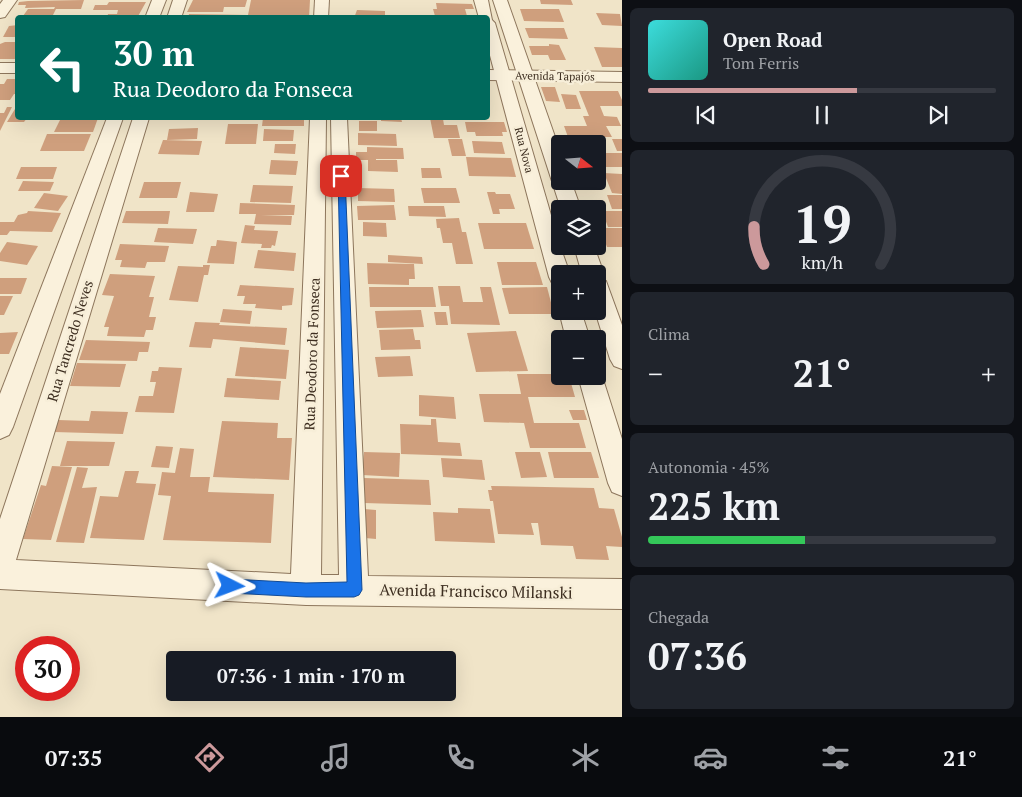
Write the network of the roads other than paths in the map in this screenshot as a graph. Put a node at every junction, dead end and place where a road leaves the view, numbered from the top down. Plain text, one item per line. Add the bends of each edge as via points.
1 (10, 0) edge
2 (159, 0) edge
3 (180, 0) edge
4 (322, 0) edge
5 (481, 0) edge
6 (500, 0) edge
7 (0, 14) edge
8 (153, 15) edge
9 (175, 15) edge
10 (321, 15) edge
11 (485, 15) edge
12 (490, 38) edge
13 (0, 68) edge
14 (15, 68) edge
15 (495, 75) edge
16 (526, 76) junction
17 (622, 77) edge
18 (114, 120) edge
19 (140, 120) edge
20 (318, 120) edge
21 (339, 120) edge
22 (551, 150) edge
23 (556, 265) edge
24 (606, 311) edge
25 (622, 359) edge
26 (593, 385) edge
27 (0, 427) edge
28 (622, 483) edge
29 (0, 564) edge
30 (0, 574) edge
31 (306, 590) junction
32 (354, 590) junction
33 (622, 594) edge

1 - 7 street
2 - 8 street
3 - 9 street
4 - 10 street
5 - 11 street
6 - 16 street, Rua Nova
12 - 15 street, Rua Nova
13 - 14 street
15 - 16 street, Avenida Tapajós
15 - 23 street, Rua Nova
16 - 17 street, Avenida Tapajós
16 - 22 street, Rua Nova
18 - 27 street
19 - 29 street, Rua Tancredo Neves
20 - 31 street, Rua Deodoro da Fonseca
21 - 32 street
24 - 25 street
26 - 28 street
30 - 31 street, Avenida Francisco Milanski
31 - 32 street, Avenida Francisco Milanski
32 - 33 street, Avenida Francisco Milanski

